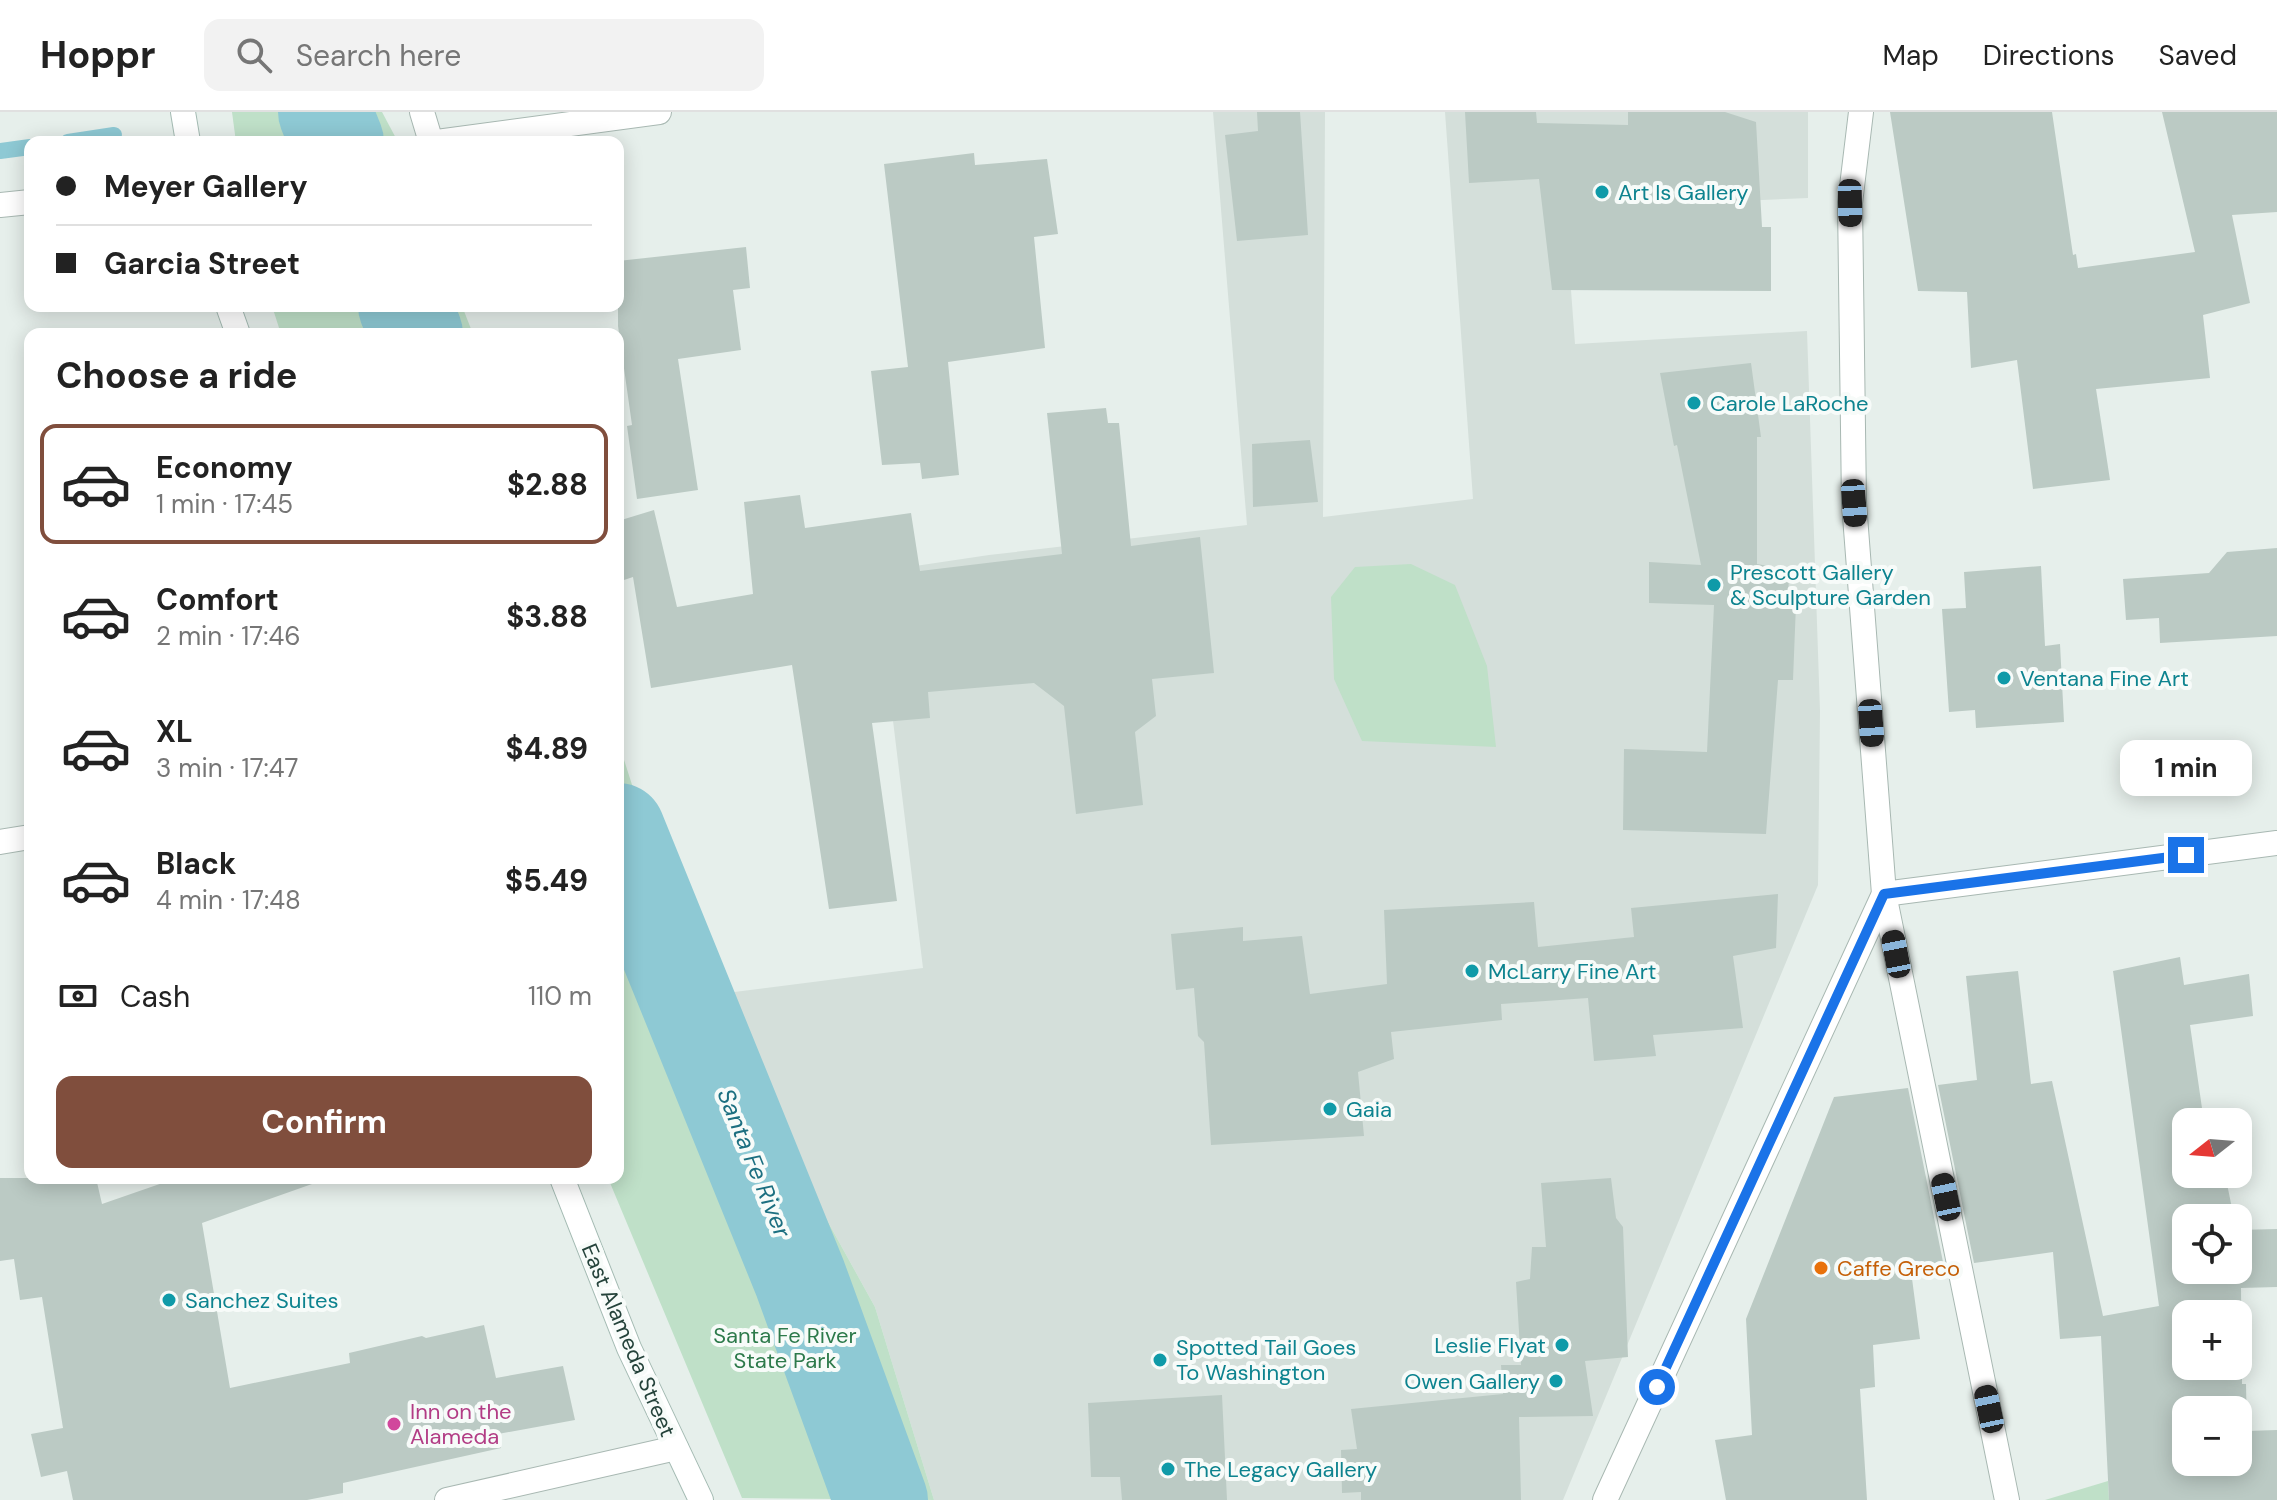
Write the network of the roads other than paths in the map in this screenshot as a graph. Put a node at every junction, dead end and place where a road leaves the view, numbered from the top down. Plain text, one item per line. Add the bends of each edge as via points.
1 (183, 112) edge
2 (422, 112) edge
3 (659, 112) edge
4 (1861, 112) edge
5 (187, 136) edge
6 (429, 136) edge
7 (481, 136) edge
8 (24, 203) edge
9 (0, 205) edge
10 (24, 838) edge
11 (0, 842) edge
12 (2277, 843) edge
13 (1884, 894) junction
14 (564, 1184) edge
15 (676, 1448) junction
16 (447, 1500) edge
17 (701, 1500) edge
18 (1605, 1500) edge
19 (2007, 1500) edge

1 - 5 street
2 - 6 street
3 - 7 street
4 - 13 street via 1850,203 1854,503
8 - 9 street
10 - 11 street
12 - 13 street
13 - 18 street
13 - 19 street
14 - 15 street, East Alameda Street via 629,1348
15 - 16 street
15 - 17 street, East Alameda Street

